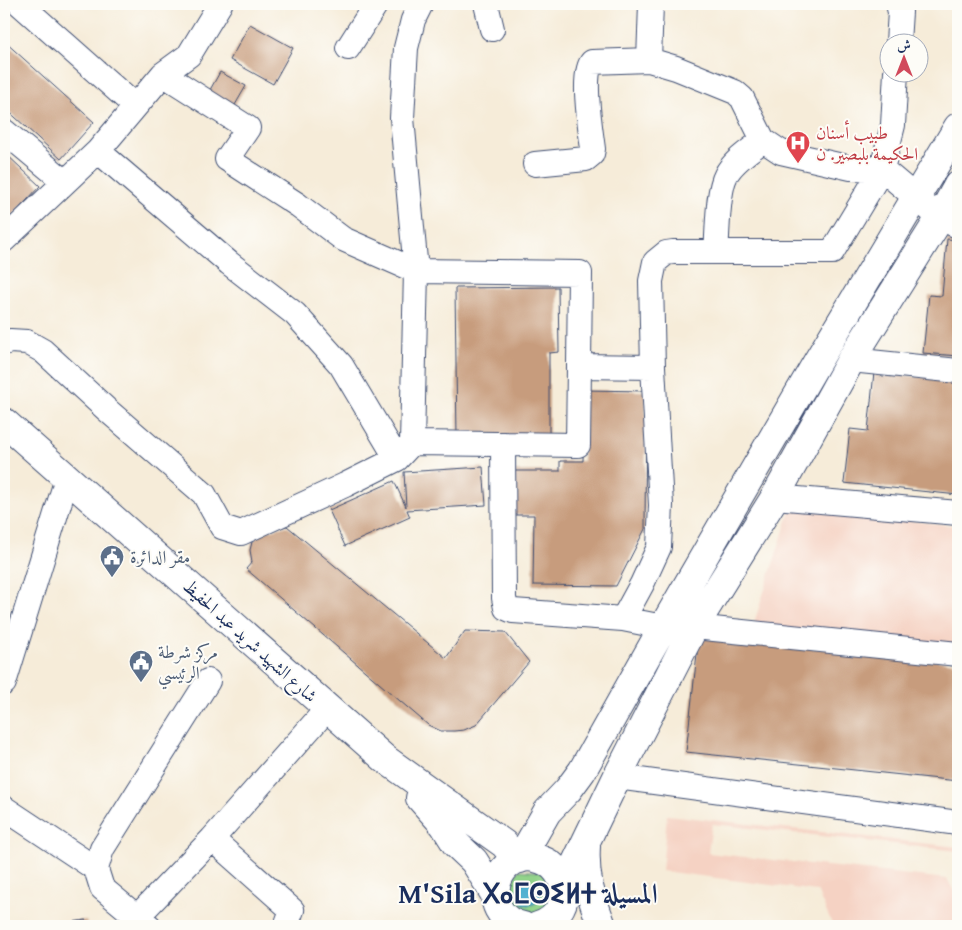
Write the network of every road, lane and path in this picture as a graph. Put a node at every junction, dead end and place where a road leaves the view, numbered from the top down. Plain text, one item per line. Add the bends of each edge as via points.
1 (20, 4) edge
2 (220, 4) edge
3 (376, 4) edge
4 (421, 4) edge
5 (486, 4) edge
6 (651, 4) edge
7 (898, 4) edge
8 (492, 29) dead end
9 (899, 32) edge
10 (348, 48) dead end
11 (649, 60) junction
12 (163, 74) junction
13 (896, 82) edge
14 (135, 106) junction
15 (958, 127) edge
16 (4, 131) edge
17 (763, 140) junction
18 (98, 151) junction
19 (535, 164) dead end
20 (882, 169) junction
21 (64, 181) junction
22 (958, 185) edge
23 (916, 198) junction
24 (949, 222) edge
25 (4, 240) edge
26 (716, 252) junction
27 (416, 271) junction
28 (4, 343) edge
29 (851, 360) junction
30 (579, 366) junction
31 (653, 367) junction
32 (958, 371) edge
33 (4, 422) edge
34 (503, 444) junction
35 (404, 451) junction
36 (67, 478) junction
37 (775, 497) junction
38 (958, 513) edge
39 (623, 619) junction
40 (694, 626) junction
41 (663, 628) junction
42 (958, 654) edge
43 (208, 681) dead end
44 (4, 683) edge
45 (327, 709) junction
46 (385, 759) junction
47 (617, 776) junction
48 (4, 808) edge
49 (458, 812) junction
50 (547, 812) junction
51 (958, 823) edge
52 (212, 839) junction
53 (586, 839) junction
54 (518, 859) junction
55 (96, 869) junction
56 (563, 895) junction
57 (493, 912) edge
58 (143, 922) edge
59 (286, 926) edge
60 (536, 926) edge
61 (592, 926) edge
62 (602, 926) edge

1 - 14 street
2 - 12 street via 189,55
3 - 10 street
4 - 27 street via 406,48 402,118
5 - 8 street
6 - 11 street
7 - 9 street
11 - 17 street via 736,92
11 - 19 street via 592,62 587,70 592,154 586,159
12 - 14 street
12 - 27 street via 248,128 227,158 343,239
13 - 20 street via 894,125
14 - 18 street
15 - 23 main road
16 - 21 street
17 - 20 street via 793,156 851,168
17 - 26 street via 726,175
18 - 21 street
18 - 35 street via 229,263 295,314 341,365
20 - 23 street
20 - 26 street via 832,252
21 - 25 street
22 - 24 main road
23 - 24 street
23 - 41 main road via 816,362
24 - 29 main road
26 - 31 street via 673,252 655,262 650,282
27 - 30 street via 580,273
27 - 35 street
28 - 35 street via 27,342 43,351 204,494 222,527 241,533 345,485
29 - 32 street
29 - 37 main road
30 - 31 street
30 - 34 street via 578,445
31 - 39 street via 661,505 659,547
33 - 36 main road, شارع الشهيد شريد عبد الحفيظ
34 - 35 street
34 - 39 street via 506,608
36 - 44 street
36 - 45 main road, شارع الشهيد شريد عبد الحفيظ
37 - 38 street
37 - 40 main road
39 - 41 street
40 - 42 street
40 - 47 main road
41 - 50 main road via 582,772
43 - 55 street via 102,850
45 - 46 main road, شارع الشهيد شريد عبد الحفيظ
45 - 52 street
46 - 49 main road
46 - 57 main road via 474,861
47 - 51 street
47 - 53 main road
48 - 55 street
49 - 50 main road via 487,823 515,826
49 - 54 main road via 504,844
50 - 54 main road
52 - 58 street
52 - 59 street via 292,910
53 - 56 main road
53 - 62 main road via 585,867 589,889
54 - 56 main road via 540,859 556,869
54 - 57 main road via 503,869 496,880
55 - 58 street via 102,888
56 - 60 main road via 558,912 551,920
56 - 61 main road
57 - 60 main road via 500,912 508,920

